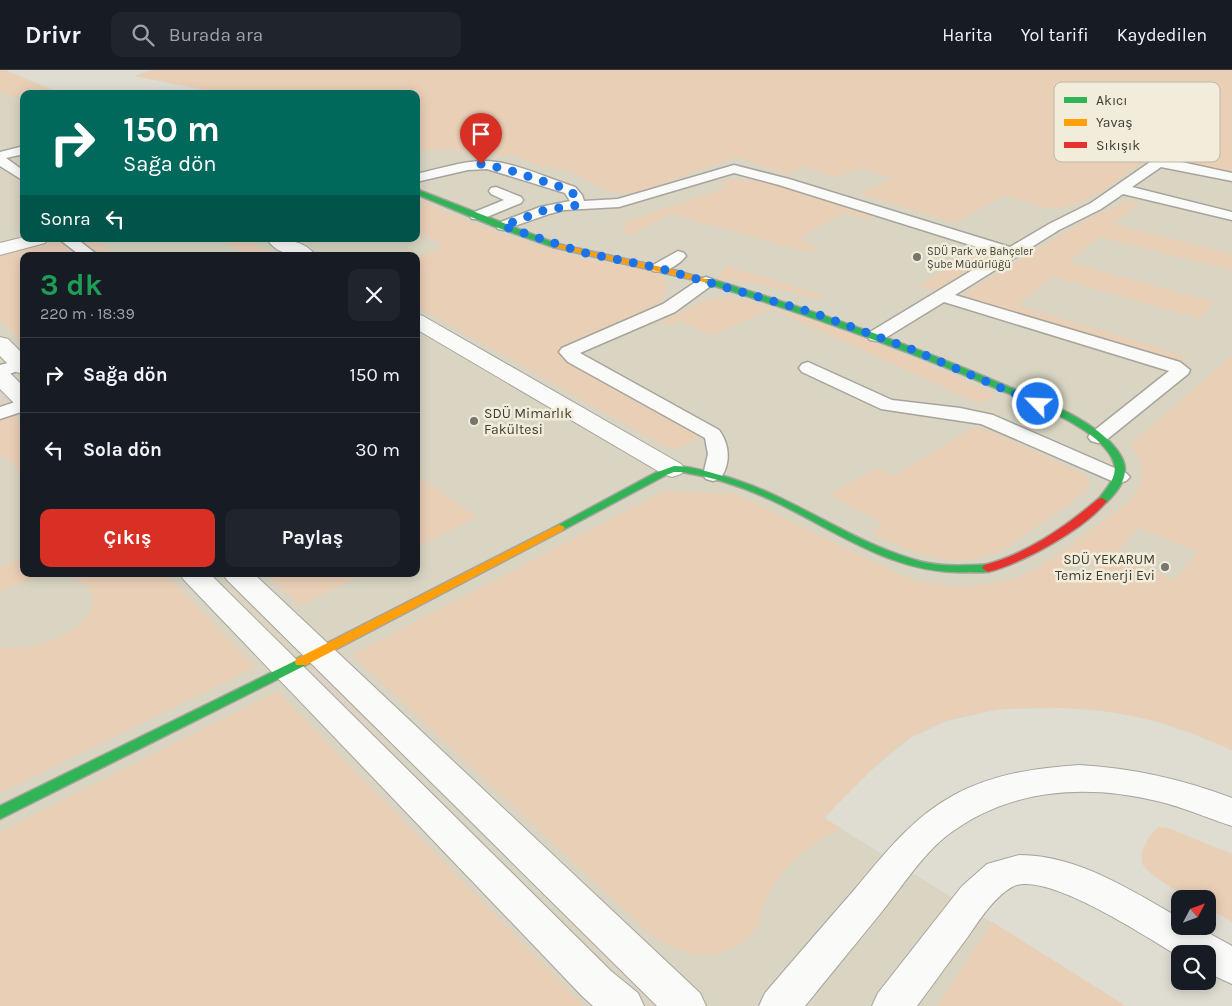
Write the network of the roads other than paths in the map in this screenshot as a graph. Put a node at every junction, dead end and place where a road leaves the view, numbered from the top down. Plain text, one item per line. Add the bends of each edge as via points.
1 (20, 151) edge
2 (0, 156) edge
3 (0, 160) edge
4 (20, 174) edge
5 (420, 177) edge
6 (1232, 178) edge
7 (1120, 189) junction
8 (496, 191) dead end
9 (420, 193) edge
10 (578, 205) junction
11 (477, 216) junction
12 (1232, 216) edge
13 (503, 226) junction
14 (27, 242) edge
15 (71, 242) edge
16 (281, 242) edge
17 (0, 249) edge
18 (85, 252) edge
19 (299, 252) edge
20 (1012, 253) junction
21 (678, 256) dead end
22 (659, 268) junction
23 (706, 282) junction
24 (942, 296) junction
25 (420, 322) edge
26 (876, 336) junction
27 (0, 344) edge
28 (20, 363) edge
29 (20, 367) edge
30 (808, 368) dead end
31 (0, 371) edge
32 (0, 376) edge
33 (20, 396) edge
34 (20, 406) edge
35 (0, 413) edge
36 (1098, 437) junction
37 (672, 469) junction
38 (713, 475) junction
39 (1119, 477) junction
40 (197, 577) edge
41 (240, 577) edge
42 (318, 653) junction
43 (287, 668) junction
44 (1232, 812) edge
45 (0, 813) edge
46 (1232, 966) edge
47 (623, 1006) edge
48 (685, 1006) edge
49 (780, 1006) edge
50 (893, 1006) edge

1 - 2 lane
3 - 4 lane
5 - 10 lane via 468,166 495,166 567,189 575,195
6 - 7 lane via 1160,163
7 - 12 lane
7 - 20 lane
8 - 11 lane via 516,200
9 - 11 street
10 - 13 lane via 545,210
10 - 20 lane via 619,203 734,169
11 - 13 street
13 - 22 street via 581,252
14 - 17 street
15 - 18 lane
16 - 19 street
20 - 24 lane
21 - 22 lane
22 - 23 street
23 - 26 street via 814,313
23 - 38 lane via 669,308 568,352 712,434 719,452
24 - 26 lane
24 - 36 lane via 1181,370
25 - 37 street
26 - 36 street via 1038,404
27 - 28 street
29 - 31 lane
30 - 39 lane via 888,405 986,419
32 - 33 street
34 - 35 lane
36 - 39 street via 1117,457
37 - 38 street
37 - 42 street
38 - 39 street via 750,486 900,561 952,572 983,570 1022,556 1091,510 1115,486
40 - 43 street
41 - 42 street
42 - 43 street
42 - 48 street
43 - 45 street
43 - 47 street via 597,984
44 - 49 street via 1180,793 1110,779 1044,780 988,794 954,812 912,847
46 - 50 street via 1090,887 1039,870 1019,870 1000,875 975,897

